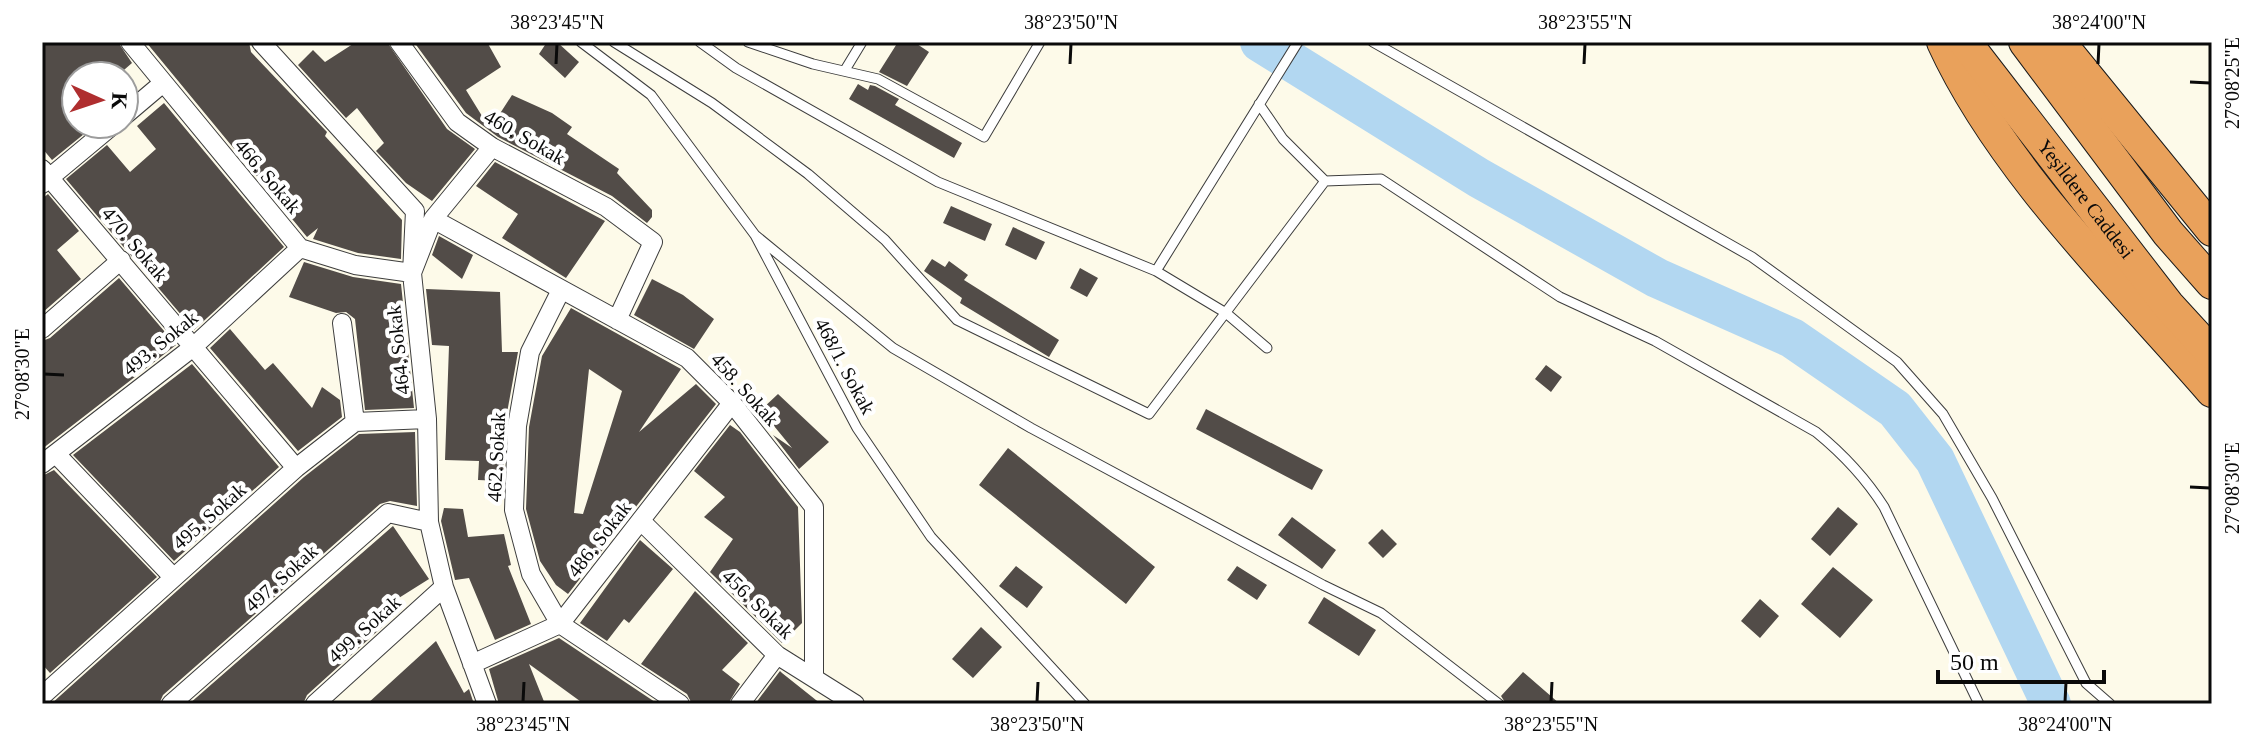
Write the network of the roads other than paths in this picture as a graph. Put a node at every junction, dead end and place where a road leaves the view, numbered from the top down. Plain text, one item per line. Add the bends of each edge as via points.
1 (130, 42) edge
2 (261, 42) edge
3 (399, 42) edge
4 (581, 42) edge
5 (614, 42) edge
6 (700, 42) edge
7 (748, 42) edge
8 (862, 42) edge
9 (1040, 42) edge
10 (1298, 42) edge
11 (1373, 42) edge
12 (1943, 42) edge
13 (1965, 42) edge
14 (2025, 42) edge
15 (2059, 42) edge
16 (845, 70) junction
17 (163, 83) junction
18 (140, 102) edge
19 (1259, 104) junction
20 (93, 140) edge
21 (492, 147) junction
22 (44, 177) edge
23 (1325, 181) junction
24 (433, 219) junction
25 (2212, 230) edge
26 (755, 235) junction
27 (300, 248) junction
28 (121, 260) junction
29 (1156, 271) junction
30 (412, 273) junction
31 (2212, 283) edge
32 (561, 290) junction
33 (1226, 313) junction
34 (617, 320) junction
35 (342, 323) dead end
36 (42, 329) edge
37 (192, 348) junction
38 (1267, 348) dead end
39 (2212, 353) edge
40 (2212, 391) edge
41 (732, 403) junction
42 (427, 419) junction
43 (355, 422) junction
44 (49, 459) edge
45 (296, 468) junction
46 (641, 521) junction
47 (429, 522) junction
48 (173, 577) junction
49 (444, 587) junction
50 (560, 624) junction
51 (777, 655) junction
52 (472, 664) junction
53 (814, 676) junction
54 (44, 690) edge
55 (171, 704) edge
56 (315, 704) edge
57 (487, 704) edge
58 (680, 704) edge
59 (740, 704) edge
60 (855, 704) edge
61 (1085, 704) edge
62 (1499, 704) edge
63 (1979, 704) edge
64 (2110, 704) edge

1 - 17 street, 466. Sokak
2 - 30 street, 464. Sokak via 415,211
3 - 21 street, 460. Sokak via 457,122
4 - 26 lane, 468/1. Sokak via 651,95
5 - 33 lane via 712,103 808,174 885,240 957,320 1149,414
6 - 29 lane via 736,68 938,182
7 - 16 lane
8 - 16 lane
9 - 16 lane via 984,137 878,79
10 - 19 lane
11 - 64 lane via 1752,257 1897,362 1943,414 2086,683
12 - 40 highway via 1965,89 2041,193
13 - 39 highway, Yeşildere Caddesi via 2168,305
14 - 31 highway via 2168,233
15 - 25 highway
17 - 18 street
17 - 27 street, 466. Sokak
19 - 23 lane via 1283,139
19 - 29 lane
20 - 22 street
21 - 24 street
21 - 34 street, 460. Sokak via 606,207 653,242
22 - 28 street, 470. Sokak
23 - 33 lane
23 - 63 lane via 1381,179 1560,297 1655,341 1816,432 1866,478 1884,507
24 - 30 street
24 - 32 street, 458. Sokak
26 - 61 lane, 468/1. Sokak via 857,428 931,537
26 - 62 lane via 893,348 1031,428 1381,613
27 - 30 street via 355,265
27 - 37 street, 493. Sokak
28 - 36 street
28 - 37 street, 470. Sokak
29 - 33 lane
30 - 42 street, 464. Sokak
32 - 34 street, 458. Sokak
32 - 50 street, 462. Sokak via 530,352 517,426 514,510 531,574
33 - 38 lane
34 - 41 street, 458. Sokak via 687,358
35 - 43 street
37 - 44 street, 493. Sokak
37 - 45 street, 470. Sokak
41 - 46 street, 486. Sokak
41 - 53 street, 458. Sokak via 814,507
42 - 43 street
42 - 47 street, 464. Sokak
43 - 45 street, 495. Sokak
44 - 48 street
45 - 48 street, 495. Sokak
46 - 50 street, 486. Sokak
46 - 51 street, 456. Sokak
47 - 49 street, 464. Sokak
47 - 55 street, 497. Sokak via 388,513
48 - 54 street, 495. Sokak
49 - 52 street, 464. Sokak
49 - 56 street, 499. Sokak
50 - 52 street, 486. Sokak
50 - 58 street
51 - 53 street, 456. Sokak
51 - 59 street
52 - 57 street, 464. Sokak
53 - 60 street, 456. Sokak

